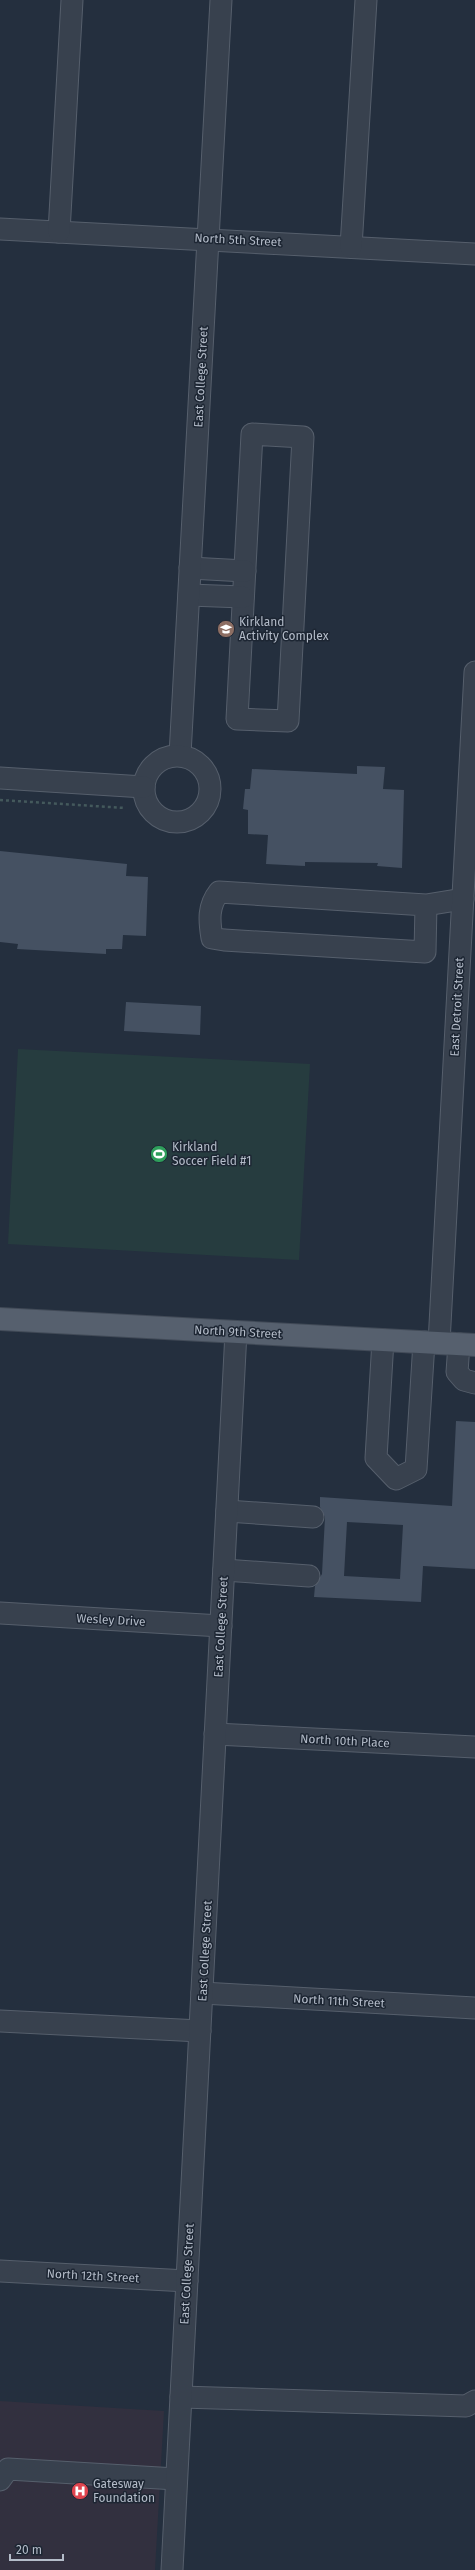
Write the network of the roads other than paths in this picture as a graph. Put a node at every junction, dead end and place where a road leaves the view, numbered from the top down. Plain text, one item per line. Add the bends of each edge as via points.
1 (72, 0) edge
2 (221, 0) edge
3 (366, 0) edge
4 (0, 229) edge
5 (59, 232) junction
6 (208, 238) junction
7 (351, 247) junction
8 (475, 254) edge
9 (190, 568) junction
10 (245, 571) junction
11 (189, 595) junction
12 (243, 597) junction
13 (475, 672) edge
14 (180, 755) junction
15 (0, 778) edge
16 (144, 786) junction
17 (472, 814) edge
18 (463, 900) junction
19 (426, 905) junction
20 (0, 1319) edge
21 (236, 1332) junction
22 (383, 1340) junction
23 (449, 1343) edge
24 (475, 1382) edge
25 (227, 1511) junction
26 (313, 1517) dead end
27 (224, 1570) junction
28 (309, 1576) dead end
29 (0, 1613) edge
30 (221, 1626) junction
31 (216, 1734) junction
32 (475, 1748) edge
33 (202, 1993) junction
34 (475, 2008) edge
35 (0, 2021) edge
36 (200, 2031) junction
37 (0, 2271) edge
38 (187, 2281) junction
39 (181, 2397) junction
40 (475, 2401) edge
41 (3, 2472) edge
42 (176, 2479) junction
43 (172, 2570) edge

1 - 5 street
2 - 6 street, East College Street
3 - 7 street
4 - 5 street, North 5th Street
5 - 6 street, North 5th Street
6 - 7 street, North 5th Street
6 - 9 street, East College Street
7 - 8 street, North 5th Street
9 - 10 street
9 - 11 street, East College Street
10 - 12 street
10 - 12 street via 252,434 303,437 288,721 237,719
11 - 12 street
11 - 14 street, East College Street
13 - 17 street, East Detroit Street
14 - 16 street via 161,759 152,766
14 - 16 street via 192,758 208,775 210,797 205,808 197,816 187,821 164,820 148,806
15 - 16 street
17 - 18 street, East Detroit Street
18 - 19 street
18 - 23 street, East Detroit Street
19 - 19 street via 219,892 211,903 210,924 212,938 224,940 425,952
20 - 21 main road, North 9th Street
21 - 22 main road, North 9th Street
21 - 25 street, East College Street
22 - 23 main road, North 9th Street
22 - 23 street via 376,1458 396,1479 416,1469
23 - 24 street via 457,1372 464,1380
25 - 26 street
25 - 27 street, East College Street
27 - 28 street
27 - 30 street, East College Street
29 - 30 street, Wesley Drive
30 - 31 street, East College Street
31 - 32 street, North 10th Place
31 - 33 street, East College Street
33 - 34 street, North 11th Street
33 - 36 street, East College Street
35 - 36 street
36 - 38 street, East College Street
37 - 38 street, North 12th Street
38 - 39 street, East College Street
39 - 40 street via 466,2406
39 - 42 street, East College Street
41 - 42 street
42 - 43 street, East College Street

